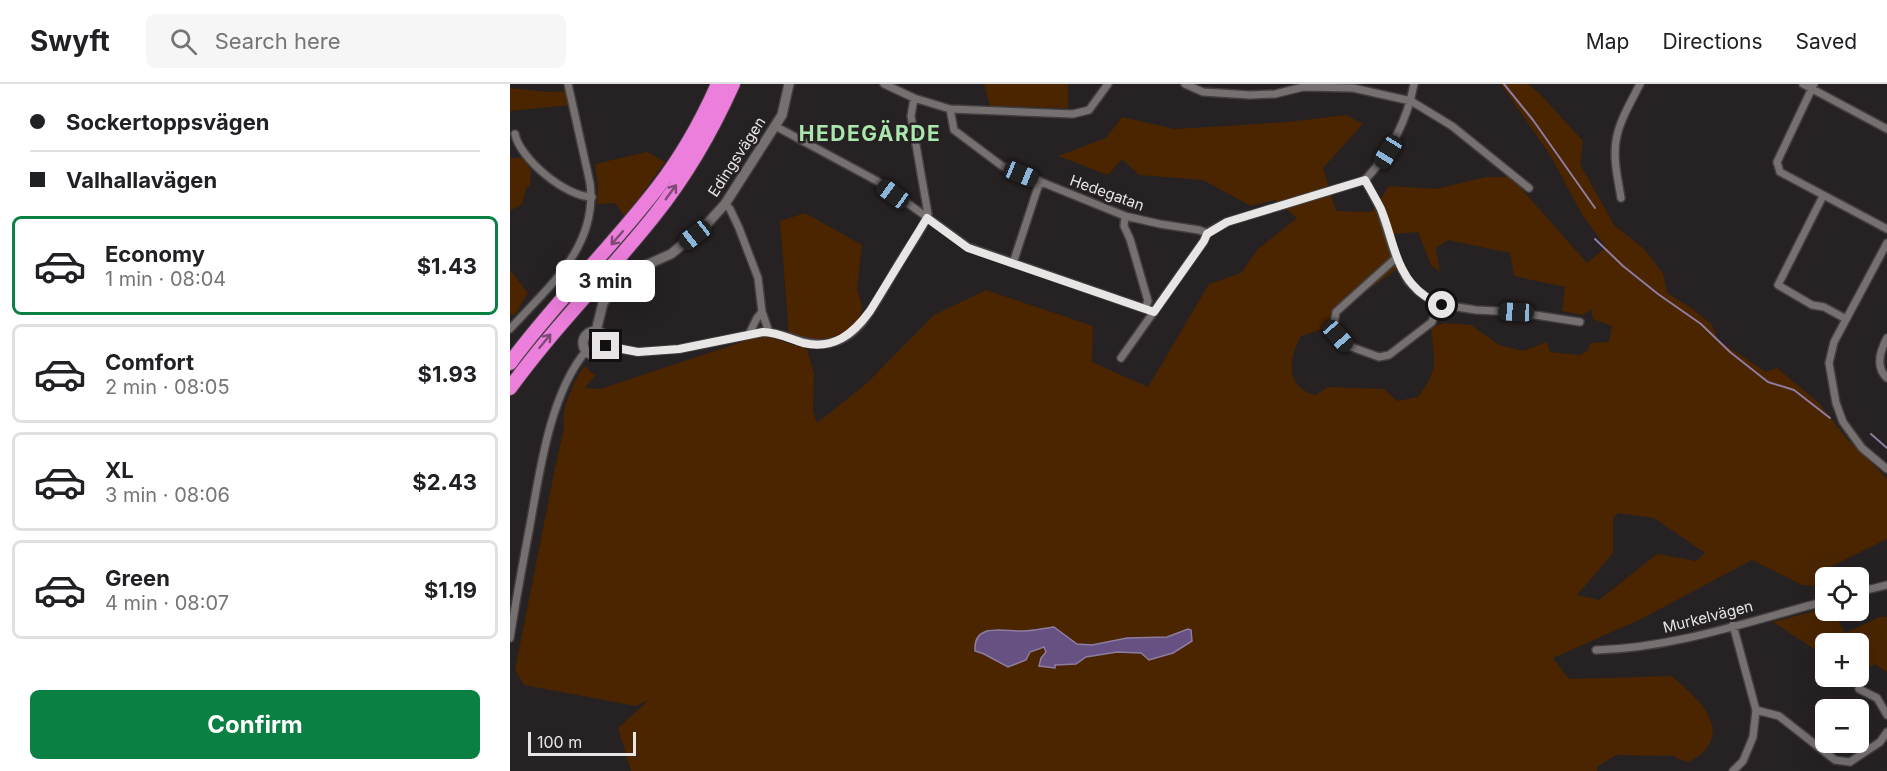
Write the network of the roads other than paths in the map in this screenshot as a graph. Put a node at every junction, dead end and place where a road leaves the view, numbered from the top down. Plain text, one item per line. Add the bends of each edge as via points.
1 (568, 84) edge
2 (718, 84) edge
3 (733, 84) edge
4 (789, 84) edge
5 (884, 84) edge
6 (1108, 84) edge
7 (1185, 84) edge
8 (1413, 84) edge
9 (1640, 84) edge
10 (1803, 84) edge
11 (1312, 85) edge
12 (1813, 86) edge
13 (914, 98) junction
14 (1411, 100) junction
15 (950, 109) junction
16 (775, 126) junction
17 (1887, 129) edge
18 (515, 134) dead end
19 (1365, 180) junction
20 (1040, 182) junction
21 (1529, 188) dead end
22 (1823, 196) junction
23 (592, 197) junction
24 (1621, 198) dead end
25 (724, 204) junction
26 (1125, 216) junction
27 (927, 218) junction
28 (1887, 229) edge
29 (1207, 234) junction
30 (1887, 243) edge
31 (1396, 258) junction
32 (1013, 263) junction
33 (1438, 304) junction
34 (1146, 309) junction
35 (762, 312) junction
36 (1154, 312) junction
37 (1846, 319) junction
38 (1580, 322) dead end
39 (510, 329) edge
40 (596, 331) junction
41 (770, 332) junction
42 (748, 334) junction
43 (1887, 338) edge
44 (606, 346) junction
45 (586, 351) junction
46 (1121, 358) dead end
47 (510, 363) edge
48 (1887, 378) edge
49 (510, 388) edge
50 (1887, 469) edge
51 (1887, 585) edge
52 (1869, 589) edge
53 (1815, 604) edge
54 (1733, 625) junction
55 (510, 638) edge
56 (1596, 650) dead end
57 (1859, 689) dead end
58 (1756, 710) junction
59 (1887, 715) edge
60 (1887, 732) edge
61 (1733, 771) edge

1 - 23 street
2 -> 47 highway via 660,185
49 -> 3 highway via 672,192 707,138
4 - 16 street, Edingsvägen via 785,106
5 - 13 street
6 - 15 street via 1089,110 1073,114
7 - 11 street via 1203,92 1250,95
8 - 14 street
9 - 24 street via 1616,141
10 - 12 street
11 - 14 street via 1353,88
12 - 17 street
12 - 22 street via 1776,162 1780,172
13 - 15 street
13 - 27 street via 911,116
14 - 19 street via 1395,141
14 - 21 street via 1452,126
15 - 20 street, Hedegatan via 954,130 1002,166
16 - 25 street, Edingsvägen
16 - 27 street via 877,181
18 - 23 street via 541,171 573,192
19 - 29 street via 1227,222
19 - 31 street via 1380,208
20 - 26 street, Hedegatan
20 - 32 street
22 - 28 street
22 - 37 street via 1778,285
23 - 39 street via 584,237 571,261
25 - 35 street via 739,228 758,278
25 - 40 street, Edingsvägen via 671,254 618,281 603,303
26 - 29 street, Hedegatan
26 - 34 street via 1124,226 1148,301
27 - 32 street via 968,248
27 - 41 street via 870,311 844,339 804,343
29 - 36 street
30 - 37 street
31 - 33 street via 1408,281
31 - 33 street via 1336,312 1334,324 1346,345 1379,357 1389,355 1432,322
32 - 34 street
33 - 38 street
34 - 36 street
35 - 41 street
35 - 42 street
36 - 46 street
37 - 50 street via 1829,363 1836,404 1855,440
40 - 44 street via 605,336
40 - 45 street via 584,338
41 - 42 street
42 - 44 street via 662,351 638,352
43 - 48 street via 1879,360
44 - 45 street via 598,355
45 - 55 street via 567,380 548,438
51 - 52 street
53 - 54 street, Murkelvägen
54 - 56 street, Murkelvägen via 1659,644
54 - 58 street
57 - 59 street via 1877,698
58 - 60 street via 1779,716 1835,760 1850,762 1880,742
58 - 61 street via 1753,737 1743,761

